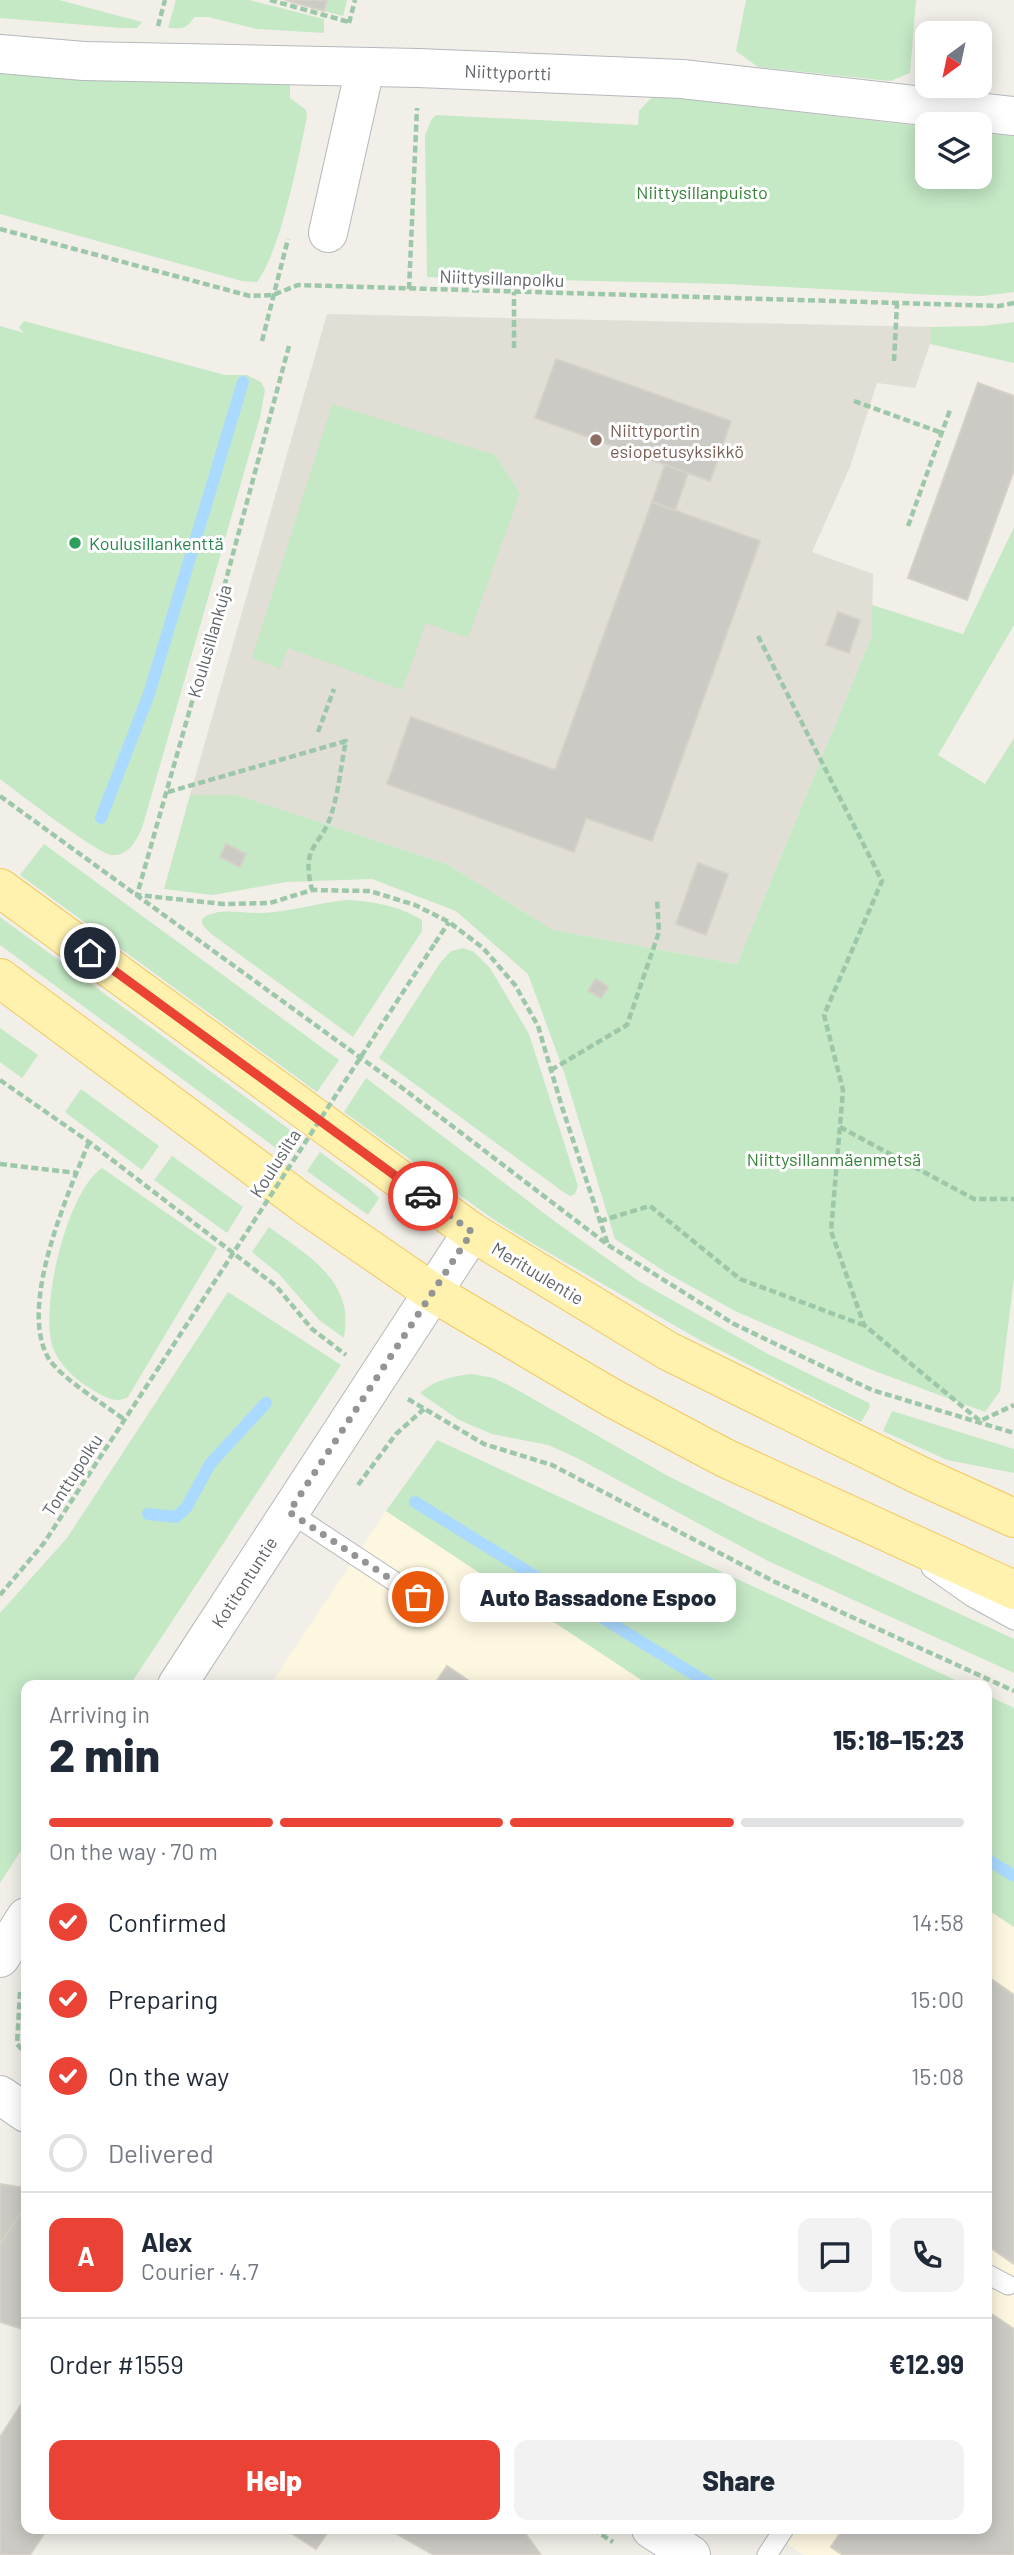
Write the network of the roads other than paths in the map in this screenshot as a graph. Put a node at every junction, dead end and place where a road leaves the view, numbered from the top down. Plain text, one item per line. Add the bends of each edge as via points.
1 (0, 54) edge
2 (365, 68) junction
3 (1014, 116) edge
4 (328, 233) dead end
5 (0, 888) edge
6 (0, 978) edge
7 (472, 1232) junction
8 (432, 1292) junction
9 (289, 1512) junction
10 (1014, 1518) edge
11 (880, 1530) junction
12 (1014, 1590) edge
13 (418, 1597) dead end
14 (1014, 1620) edge
15 (180, 1680) edge
16 (21, 1935) edge
17 (11, 1972) edge
18 (0, 2095) edge
19 (21, 2110) edge
20 (992, 2277) edge
21 (1008, 2285) dead end
22 (781, 2534) edge
23 (767, 2555) edge

1 - 2 street, Niittyportti
2 - 3 street, Niittyportti via 682,79
2 - 4 street
5 - 7 main road, Merituulentie
6 - 8 main road via 307,1206
7 - 8 street, Kotitontuntie
7 - 10 main road, Merituulentie via 668,1351
8 - 9 street, Kotitontuntie
8 - 11 main road via 612,1398 725,1458
9 - 13 lane
9 - 15 street, Kotitontuntie
11 - 12 main road
11 - 14 lane via 972,1597
16 - 17 street
18 - 19 street
20 - 21 lane
22 - 23 lane

